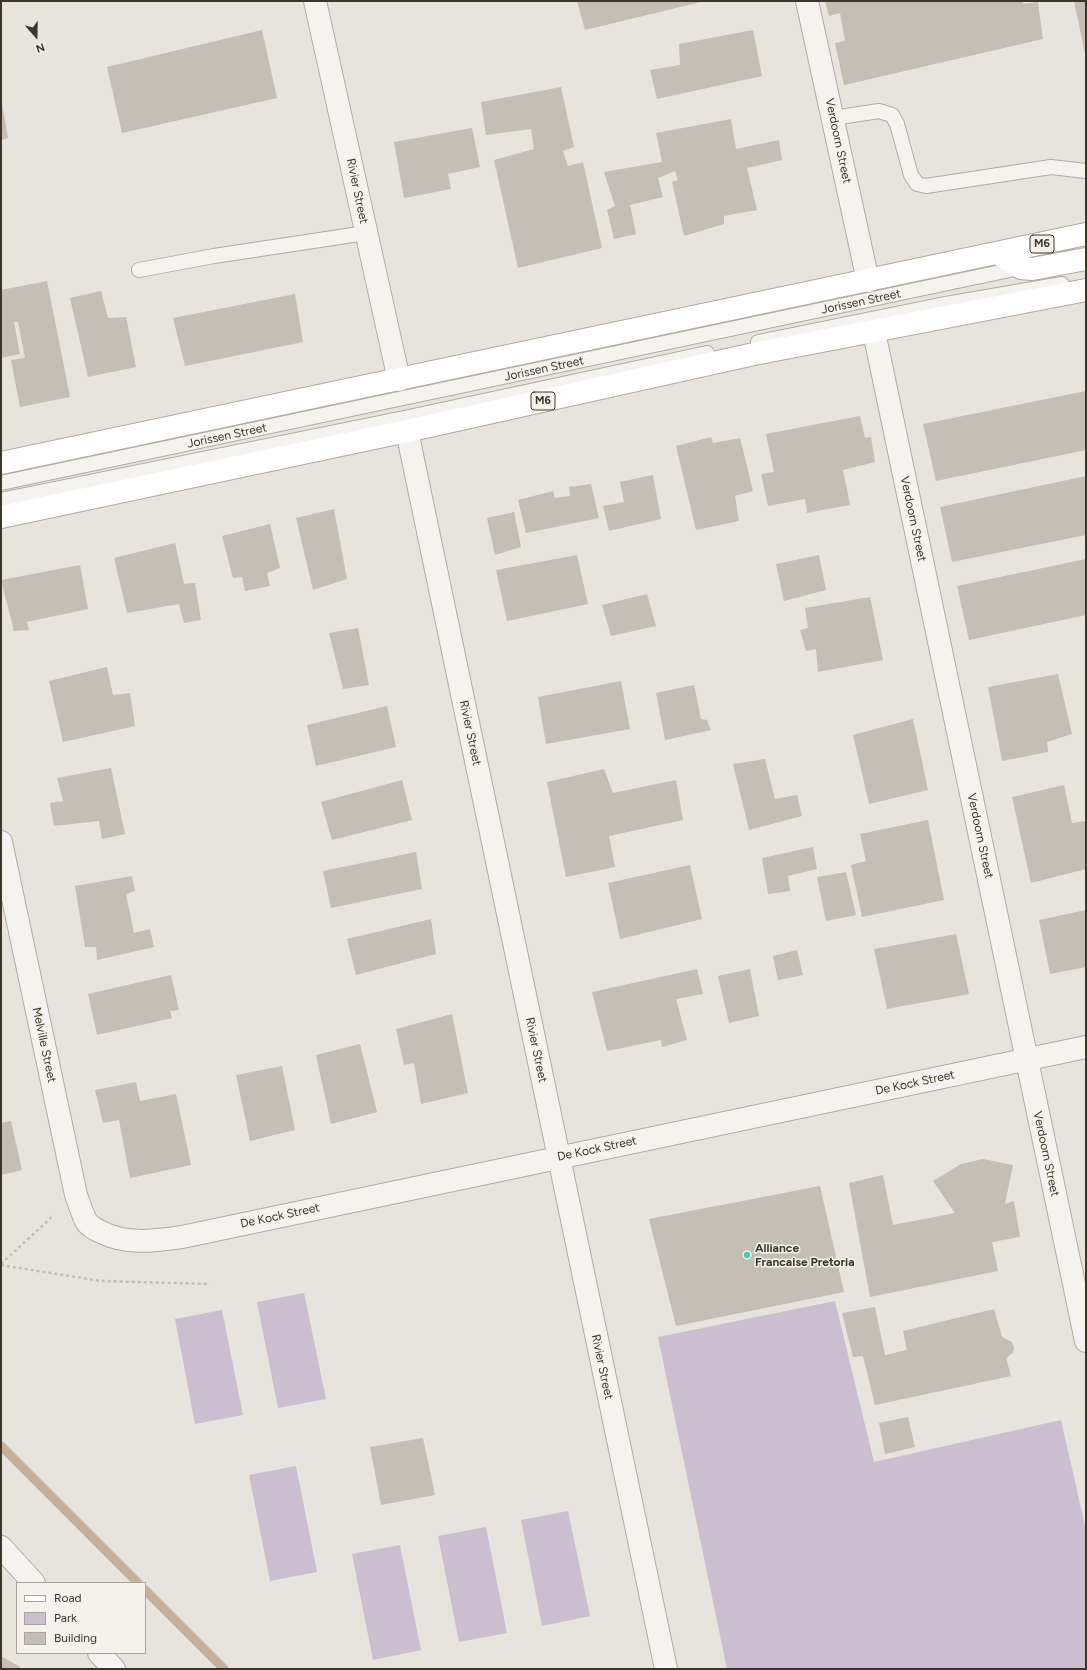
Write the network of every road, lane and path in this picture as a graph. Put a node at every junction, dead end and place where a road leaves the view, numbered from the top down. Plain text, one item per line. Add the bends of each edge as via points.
1 (315, 1) edge
2 (807, 1) edge
3 (833, 118) junction
4 (1086, 171) edge
5 (366, 233) junction
6 (1086, 234) edge
7 (997, 253) junction
8 (1086, 253) edge
9 (1086, 260) edge
10 (1022, 268) junction
11 (139, 270) dead end
12 (1086, 280) edge
13 (868, 281) junction
14 (1086, 290) edge
15 (874, 332) junction
16 (399, 380) junction
17 (407, 431) junction
18 (1, 463) edge
19 (1, 483) edge
20 (1, 500) edge
21 (1, 517) edge
22 (1, 842) edge
23 (1086, 1048) edge
24 (1026, 1060) junction
25 (558, 1157) junction
26 (76, 1195) junction
27 (108, 1236) joint
28 (1, 1264) edge
29 (210, 1284) dead end
30 (1086, 1341) edge
31 (1, 1547) edge
32 (33, 1582) edge
33 (100, 1654) edge
34 (114, 1669) edge
35 (666, 1669) edge

1 - 5 street, Rivier Street
2 - 3 street, Verdoorn Street
3 - 4 lane via 879,111 892,115 897,124 911,175 917,184 926,186 1051,167
3 - 13 street, Verdoorn Street
5 - 11 lane
5 - 16 street, Rivier Street
6 - 7 main road, Jorissen Street / M6
7 - 10 main road
7 - 13 main road, Jorissen Street / M6
8 - 10 lane, Jorissen Street
9 - 10 main road via 1038,269
10 - 19 lane, Jorissen Street
12 - 20 lane, Jorissen Street via 860,321
13 - 16 main road, Jorissen Street / M6
14 - 15 main road, M6
15 - 17 main road, M6 via 754,354
15 - 24 street, Verdoorn Street
16 - 18 main road, Jorissen Street / M6
17 - 21 main road, M6
17 - 25 street, Rivier Street
22 - 26 street, Melville Street
23 - 24 street, De Kock Street
24 - 25 street, De Kock Street
24 - 30 street, Verdoorn Street
25 - 27 street, De Kock Street via 182,1237 129,1242
25 - 35 street, Rivier Street
26 - 27 street, Melville Street via 86,1221
26 - 28 path
28 - 29 path via 101,1281
31 - 32 street
33 - 34 street

